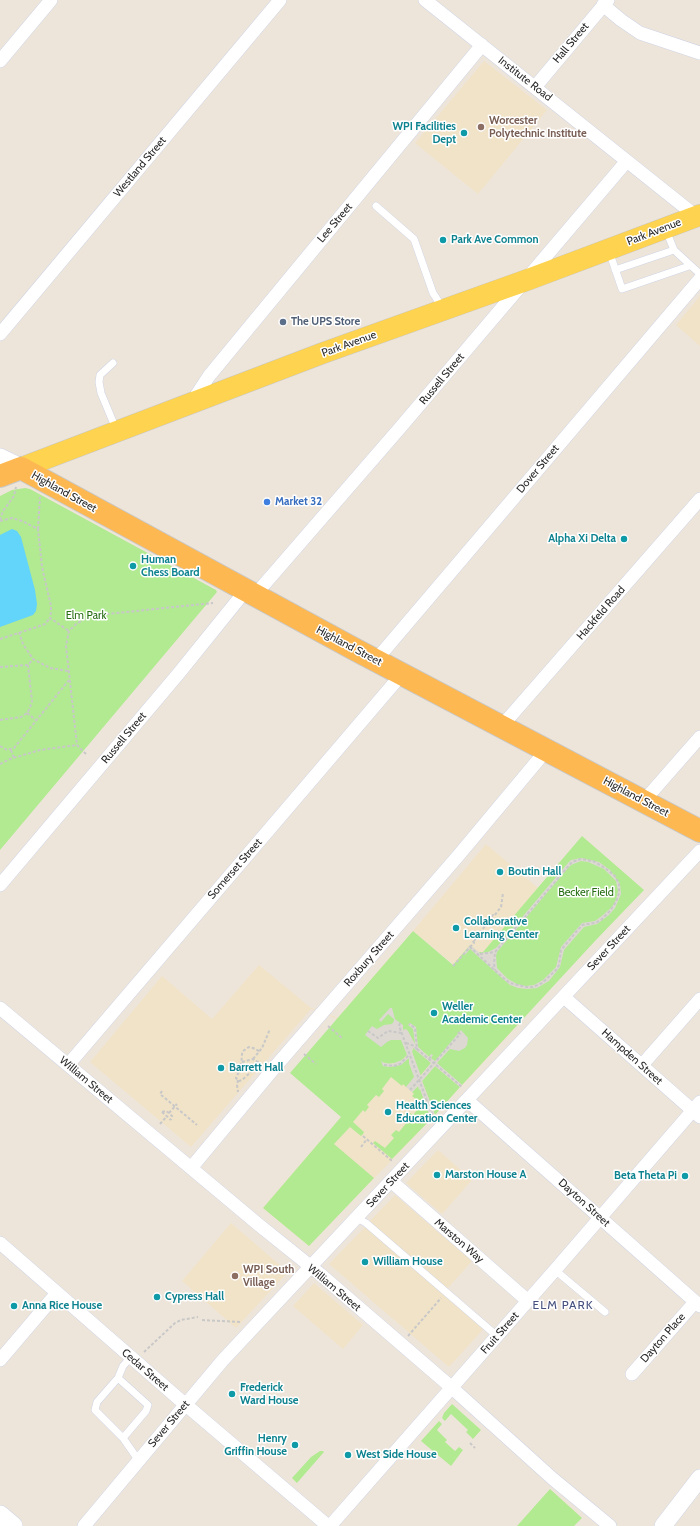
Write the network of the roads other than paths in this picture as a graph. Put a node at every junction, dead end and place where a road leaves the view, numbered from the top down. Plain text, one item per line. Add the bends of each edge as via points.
1 (51, 0) edge
2 (280, 0) edge
3 (425, 0) edge
4 (605, 3) edge
5 (482, 45) junction
6 (700, 53) edge
7 (0, 61) edge
8 (534, 87) junction
9 (626, 162) junction
10 (376, 206) dead end
11 (699, 217) edge
12 (665, 228) junction
13 (609, 249) junction
14 (674, 250) junction
15 (689, 266) junction
16 (616, 270) junction
17 (700, 274) edge
18 (700, 279) edge
19 (527, 280) junction
20 (443, 309) junction
21 (0, 334) edge
22 (113, 363) dead end
23 (191, 403) junction
24 (117, 431) junction
25 (0, 458) edge
26 (13, 476) edge
27 (700, 500) edge
28 (251, 593) junction
29 (376, 660) junction
30 (402, 674) junction
31 (501, 727) junction
32 (700, 737) edge
33 (546, 749) junction
34 (643, 802) junction
35 (700, 831) edge
36 (700, 851) edge
37 (0, 885) edge
38 (564, 996) junction
39 (700, 999) edge
40 (0, 1008) edge
41 (68, 1065) junction
42 (642, 1066) junction
43 (468, 1100) junction
44 (698, 1110) edge
45 (191, 1168) junction
46 (391, 1181) junction
47 (356, 1218) junction
48 (600, 1218) junction
49 (0, 1243) edge
50 (310, 1268) junction
51 (556, 1270) junction
52 (57, 1293) junction
53 (528, 1301) junction
54 (698, 1304) edge
55 (605, 1312) dead end
56 (497, 1336) junction
57 (131, 1357) junction
58 (0, 1360) edge
59 (632, 1374) dead end
60 (118, 1378) junction
61 (451, 1387) junction
62 (186, 1405) junction
63 (124, 1438) junction
64 (139, 1461) junction
65 (700, 1478) edge
66 (0, 1515) edge
67 (13, 1526) edge
68 (84, 1526) edge
69 (329, 1526) edge
70 (610, 1526) edge
71 (663, 1526) edge

1 - 7 street
2 - 21 street, Westland Street
3 - 5 street, Institute Road
4 - 6 street via 621,20 640,33
4 - 8 street, Hall Street
5 - 8 street, Institute Road
5 - 23 street, Lee Street via 209,376
8 - 9 street, Institute Road
9 - 11 street, Institute Road
9 - 19 street, Russell Street
10 - 20 lane via 414,239 433,293
11 - 12 main road, Park Avenue
12 - 13 main road, Park Avenue
12 - 14 lane
13 - 16 lane
13 - 19 main road, Park Avenue
14 - 15 lane
14 - 16 lane
15 - 16 lane via 622,289
15 - 17 lane
18 - 29 street, Dover Street
19 - 20 main road, Park Avenue
19 - 28 street, Russell Street
20 - 23 main road, Park Avenue
22 - 24 lane via 100,375 99,382
23 - 24 main road, Park Avenue
24 - 26 main road, Park Avenue
25 - 26 main road, Highland Street
26 - 28 highway, Highland Street
27 - 31 street, Hackfeld Road
28 - 29 highway, Highland Street
28 - 37 street, Russell Street via 179,673
29 - 30 highway, Highland Street
30 - 31 highway, Highland Street
30 - 41 street, Somerset Street
31 - 33 highway, Highland Street
32 - 34 street
33 - 34 highway, Highland Street
33 - 45 street, Roxbury Street via 458,856
34 - 35 highway, Highland Street
36 - 38 street, Sever Street
38 - 42 street, Hampden Street
38 - 43 street, Sever Street
39 - 42 street
40 - 41 street, William Street
41 - 45 street, William Street
42 - 44 street, Hampden Street
43 - 46 street, Sever Street
43 - 48 street, Dayton Street
44 - 48 street, Fruit Street
45 - 50 street, William Street
46 - 47 street, Sever Street
46 - 53 street, Marston Way
47 - 50 street, Sever Street
47 - 56 lane via 366,1223
48 - 51 street, Fruit Street
48 - 54 street, Dayton Street
49 - 52 street, Cedar Street
50 - 61 street, William Street
50 - 62 street, Sever Street via 225,1358
51 - 53 street, Fruit Street
51 - 55 lane
52 - 57 street, Cedar Street
52 - 58 street
53 - 56 street, Fruit Street
54 - 59 street, Dayton Place
56 - 61 street, Fruit Street
57 - 60 lane via 123,1366
57 - 62 street, Cedar Street
60 - 63 lane via 97,1402 95,1410
60 - 63 lane via 148,1405
61 - 69 street, Fruit Street
61 - 70 street, William Street
62 - 64 street, Sever Street
62 - 69 street, Cedar Street
63 - 64 lane
64 - 68 street, Sever Street
65 - 71 street
66 - 67 main road

